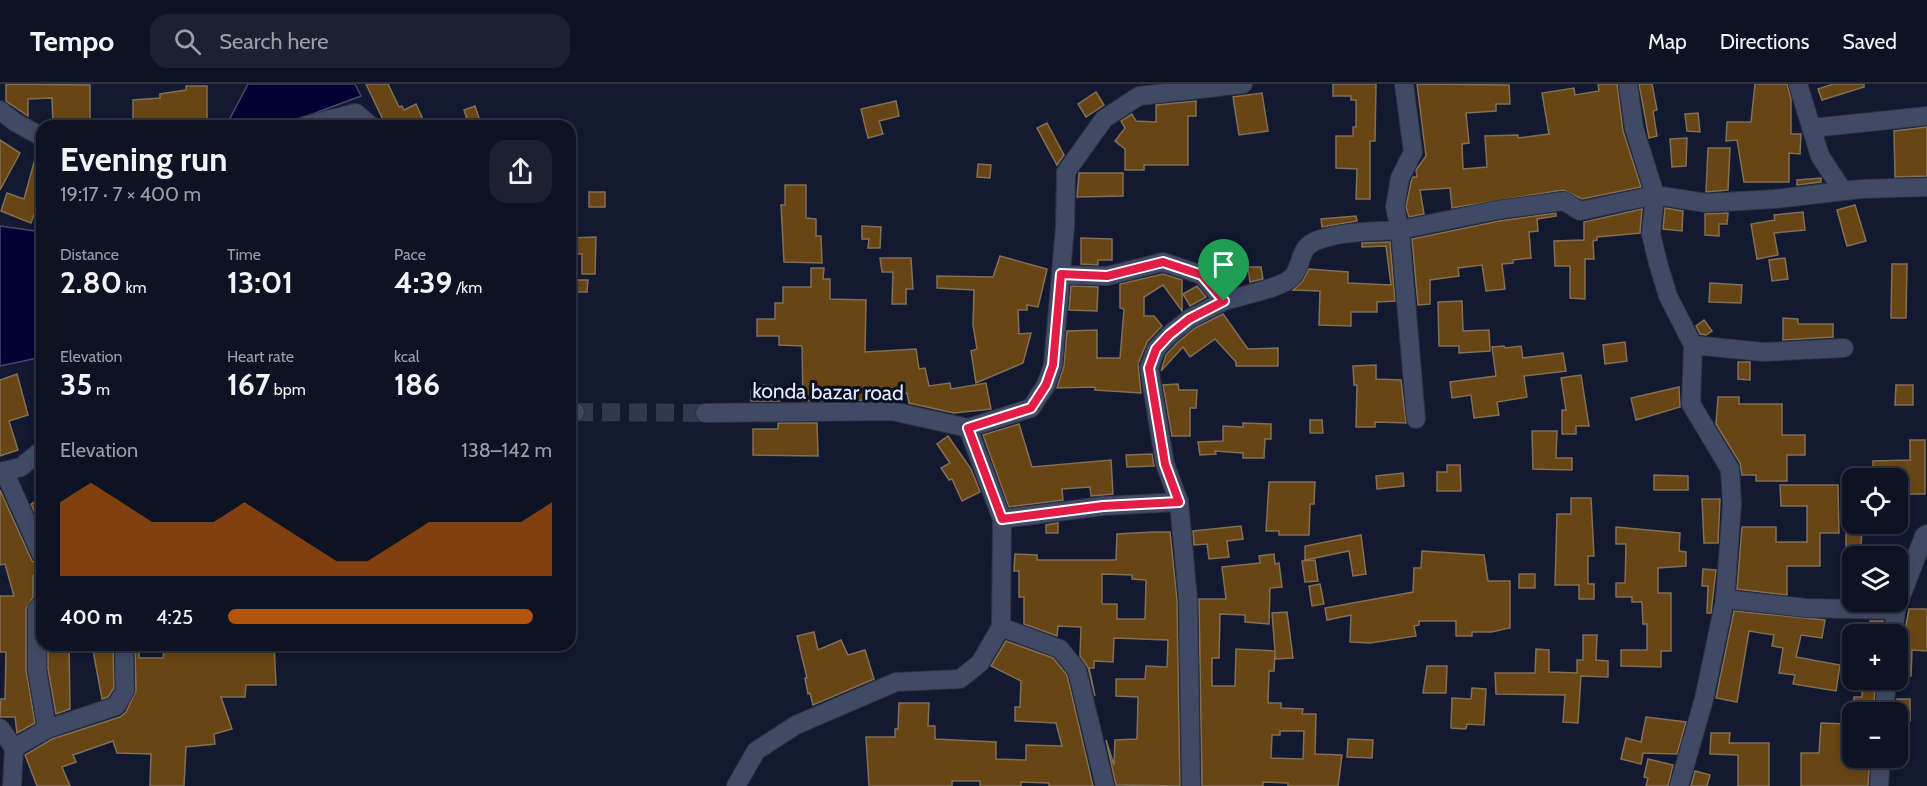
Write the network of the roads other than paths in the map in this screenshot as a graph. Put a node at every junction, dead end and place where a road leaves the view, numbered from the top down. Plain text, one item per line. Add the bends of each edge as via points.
1 (1243, 84) edge
2 (1404, 84) edge
3 (1628, 84) edge
4 (1798, 84) edge
5 (0, 110) edge
6 (1927, 116) edge
7 (328, 120) edge
8 (364, 120) edge
9 (1812, 128) junction
10 (36, 134) edge
11 (1927, 188) edge
12 (1843, 191) junction
13 (1655, 195) junction
14 (1400, 230) junction
15 (1061, 274) junction
16 (1224, 301) junction
17 (1693, 345) junction
18 (1844, 348) dead end
19 (705, 413) tunnel mouth
20 (1416, 419) dead end
21 (968, 428) junction
22 (36, 455) edge
23 (2, 472) edge
24 (1179, 502) junction
25 (1002, 519) junction
26 (1927, 534) edge
27 (36, 543) edge
28 (1908, 578) edge
29 (1725, 599) junction
30 (1842, 609) edge
31 (1001, 627) junction
32 (37, 651) edge
33 (124, 651) edge
34 (0, 728) edge
35 (47, 729) junction
36 (14, 748) junction
37 (1880, 768) edge
38 (12, 786) edge
39 (736, 786) edge
40 (1105, 786) edge
41 (1191, 786) edge
42 (1679, 786) edge
43 (1878, 786) edge

1 - 15 street via 1138,96 1104,119 1066,172
2 - 14 street via 1413,152 1400,178 1395,207
3 - 13 street via 1634,128
4 - 9 street
5 - 10 street
6 - 9 street
7 - 8 street via 356,113
9 - 12 street via 1820,156
11 - 12 street
12 - 13 street via 1706,203
13 - 14 street via 1580,211 1564,201 1553,202
13 - 17 street via 1651,234 1658,263 1668,296
14 - 16 street via 1317,240 1302,252 1293,276
14 - 20 street
15 - 16 street via 1107,276 1163,262 1202,275
15 - 21 street via 1053,365 1046,385 1031,408
16 - 24 street via 1189,319 1169,335 1156,349 1149,368 1165,464
17 - 18 street via 1763,352
17 - 29 street via 1691,404 1730,469 1732,504
19 - 21 street, konda bazar road via 892,411
21 - 25 street
22 - 23 street via 21,467
23 - 27 street
24 - 25 street via 1103,506
24 - 41 street via 1188,599
25 - 31 street
26 - 28 street
29 - 30 street
29 - 42 street via 1704,699
31 - 39 street via 980,663 960,679 896,682 796,725 756,751
31 - 40 street via 1060,649 1077,670
32 - 35 street
33 - 35 street via 121,701
34 - 36 street
35 - 36 street
36 - 38 street
37 - 43 street

